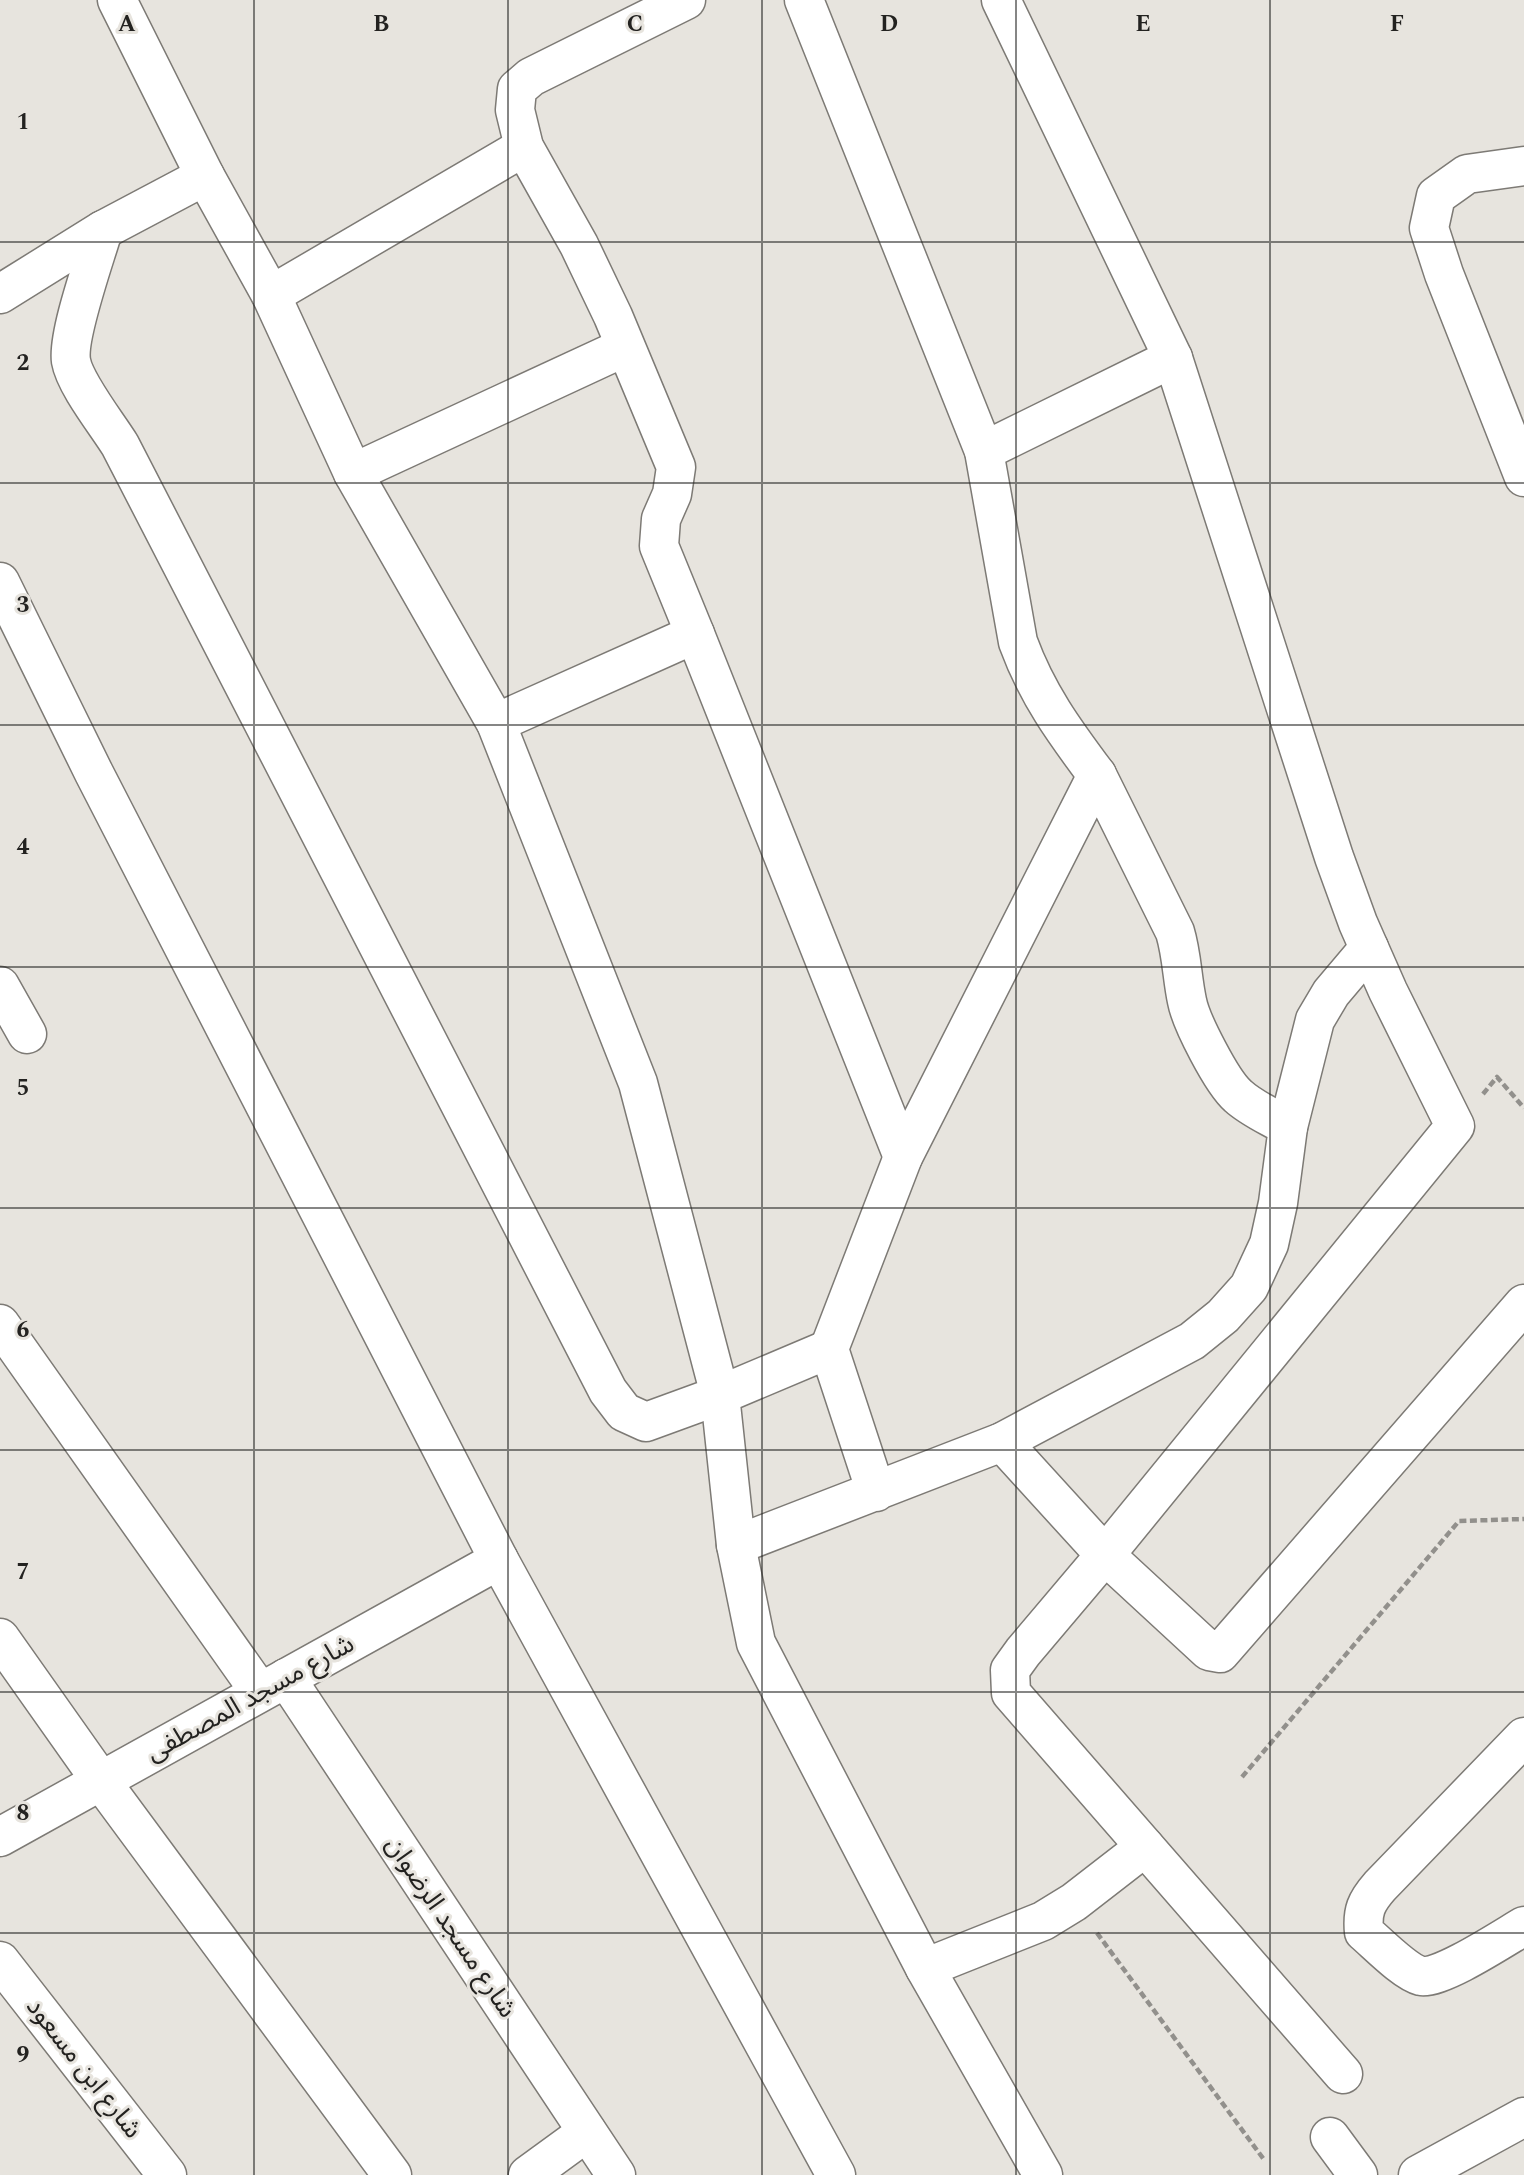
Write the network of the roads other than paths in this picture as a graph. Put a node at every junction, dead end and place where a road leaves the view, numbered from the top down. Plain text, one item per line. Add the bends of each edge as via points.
1 (117, 0) edge
2 (686, 0) edge
3 (804, 0) edge
4 (1001, 0) edge
5 (524, 147) junction
6 (1524, 166) edge
7 (205, 176) junction
8 (103, 230) junction
9 (0, 294) edge
10 (271, 295) junction
11 (625, 347) junction
12 (1173, 358) junction
13 (984, 451) junction
14 (353, 474) junction
15 (1524, 477) edge
16 (0, 582) edge
17 (695, 634) junction
18 (496, 723) junction
19 (1097, 775) junction
20 (1369, 948) junction
21 (0, 986) edge
22 (27, 1034) dead end
23 (1288, 1128) junction
24 (903, 1157) junction
25 (1524, 1304) edge
26 (0, 1324) edge
27 (829, 1349) junction
28 (720, 1395) junction
29 (1002, 1442) junction
30 (876, 1492) junction
31 (736, 1545) junction
32 (1105, 1555) junction
33 (499, 1560) junction
34 (0, 1638) edge
35 (273, 1685) junction
36 (1524, 1737) edge
37 (101, 1781) junction
38 (0, 1836) edge
39 (1145, 1847) junction
40 (1524, 1926) edge
41 (0, 1962) edge
42 (925, 1968) junction
43 (1343, 2074) dead end
44 (1524, 2117) edge
45 (587, 2132) junction
46 (1330, 2137) dead end
47 (167, 2175) edge
48 (392, 2175) edge
49 (528, 2175) edge
50 (616, 2175) edge
51 (836, 2175) edge
52 (1043, 2175) edge
53 (1358, 2175) edge
54 (1418, 2175) edge

1 - 7 street
2 - 5 street via 531,77 517,89 515,110
3 - 13 street
4 - 12 street
5 - 10 street
5 - 11 street via 579,245
6 - 15 street via 1467,174 1436,196 1429,228
7 - 8 street
7 - 10 street
8 - 9 street
8 - 28 street via 72,340 71,362 120,444 608,1391 624,1412 646,1422
10 - 14 street
11 - 14 street
11 - 17 street via 676,467 672,494 661,519 659,546
12 - 13 street
12 - 20 street via 1334,857
13 - 19 street via 1018,642 1041,696
14 - 18 street
16 - 33 street
17 - 18 street
17 - 24 street
18 - 28 street via 638,1083
19 - 23 street via 1175,932 1192,1020 1230,1088
19 - 24 street
20 - 23 street via 1315,1020
20 - 32 street via 1455,1126
21 - 22 street
23 - 29 street via 1269,1244 1249,1287 1223,1316 1192,1341
24 - 27 street
25 - 32 street via 1220,1653 1209,1651
26 - 35 street, شارع مسجد الرضوان
27 - 28 street
27 - 30 street
28 - 31 street
29 - 30 street
29 - 32 street
30 - 31 street
31 - 42 street via 756,1643
32 - 39 street via 1016,1661 1010,1670 1011,1693
33 - 35 street, شارع مسجد المصطفى
33 - 51 street
34 - 37 street
35 - 37 street, شارع مسجد المصطفى
35 - 45 street, شارع مسجد الرضوان
36 - 40 street via 1380,1886 1362,1915 1364,1933 1412,1972 1426,1976 1436,1975
37 - 38 street, شارع مسجد المصطفى
37 - 48 street
39 - 42 street via 1043,1921
39 - 43 street
41 - 47 street, شارع ابن مسعود
42 - 52 street
44 - 54 street
45 - 49 street
45 - 50 street, شارع مسجد الرضوان
46 - 53 street

